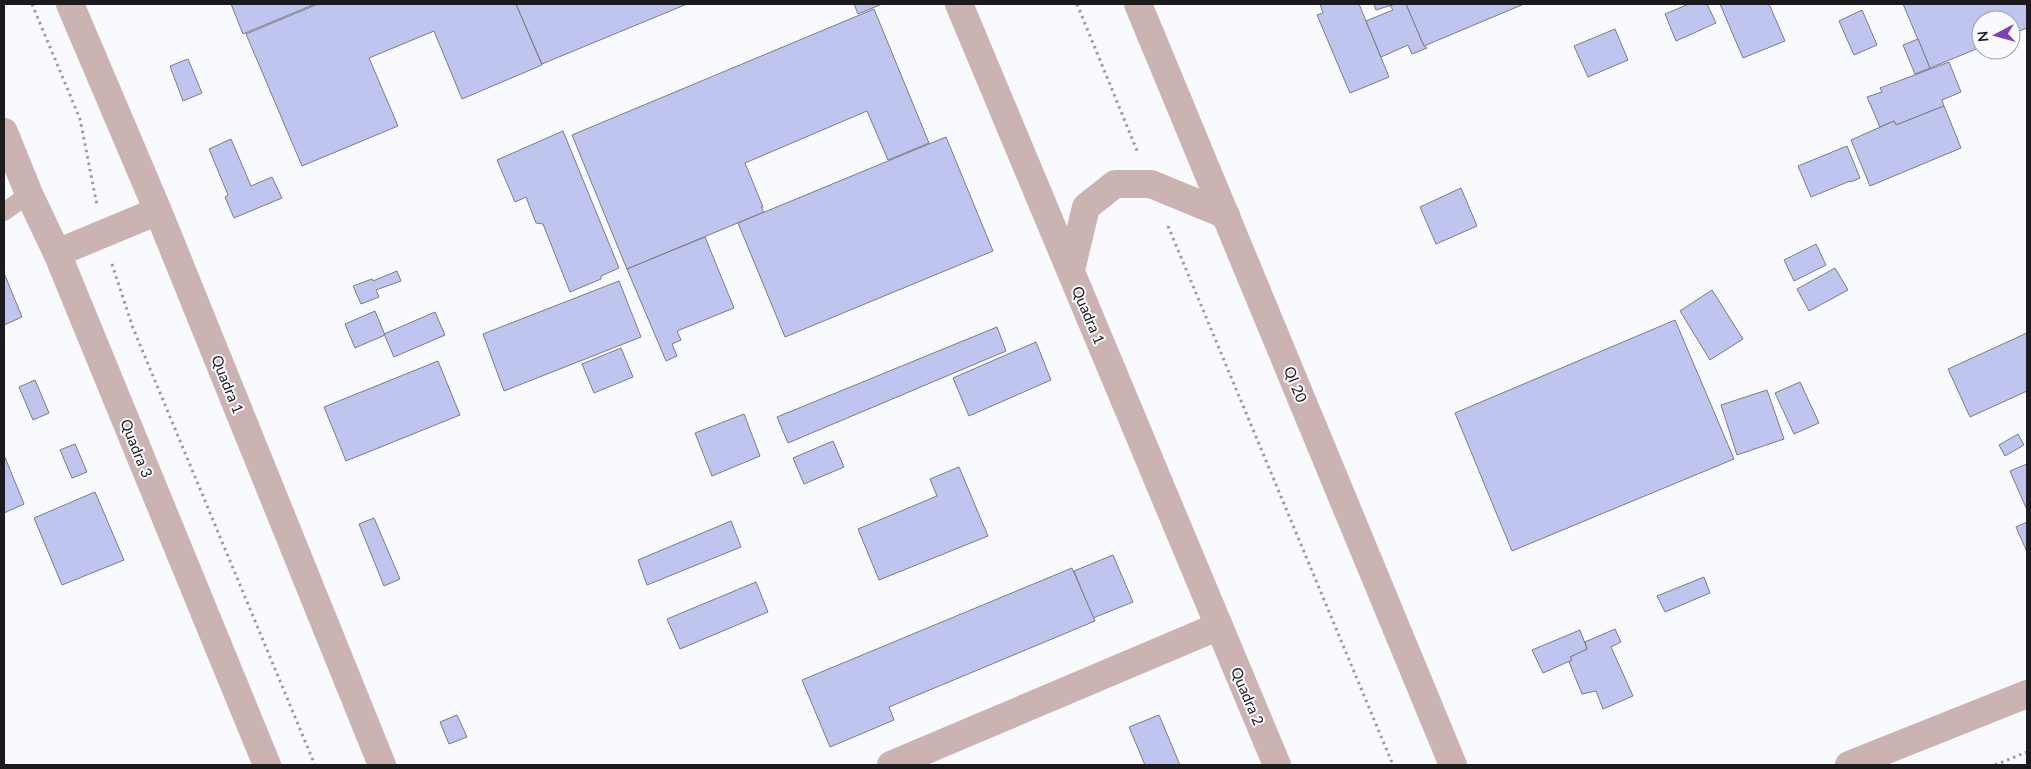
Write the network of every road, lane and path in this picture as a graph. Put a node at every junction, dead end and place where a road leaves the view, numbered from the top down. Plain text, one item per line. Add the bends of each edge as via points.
1 (32, 4) edge
2 (70, 4) edge
3 (959, 4) edge
4 (1077, 4) edge
5 (1138, 4) edge
6 (4, 132) edge
7 (1151, 184) junction
8 (29, 194) junction
9 (158, 211) junction
10 (4, 212) edge
11 (1226, 215) junction
12 (102, 234) junction
13 (57, 253) junction
14 (1071, 270) junction
15 (1220, 626) junction
16 (2027, 694) edge
17 (2027, 752) edge
18 (267, 765) edge
19 (315, 765) edge
20 (382, 765) edge
21 (891, 765) edge
22 (1277, 765) edge
23 (1393, 765) edge
24 (1453, 765) edge
25 (1849, 765) edge
26 (1995, 765) edge

1 - 12 path via 80,119
2 - 9 street, Quadra 1
3 - 14 street, Quadra 1
4 - 7 path
5 - 11 street, QI 20
6 - 8 street, Quadra 3
7 - 11 street
7 - 14 street via 1115,184 1086,207
7 - 23 path
8 - 10 lane
8 - 13 street, Quadra 3
9 - 12 street
9 - 20 street, Quadra 1
11 - 24 street, QI 20
12 - 13 street
12 - 19 path via 133,328
13 - 18 street, Quadra 3
14 - 15 street, Quadra 1
15 - 21 street
15 - 22 street, Quadra 2
16 - 25 street
17 - 26 path

